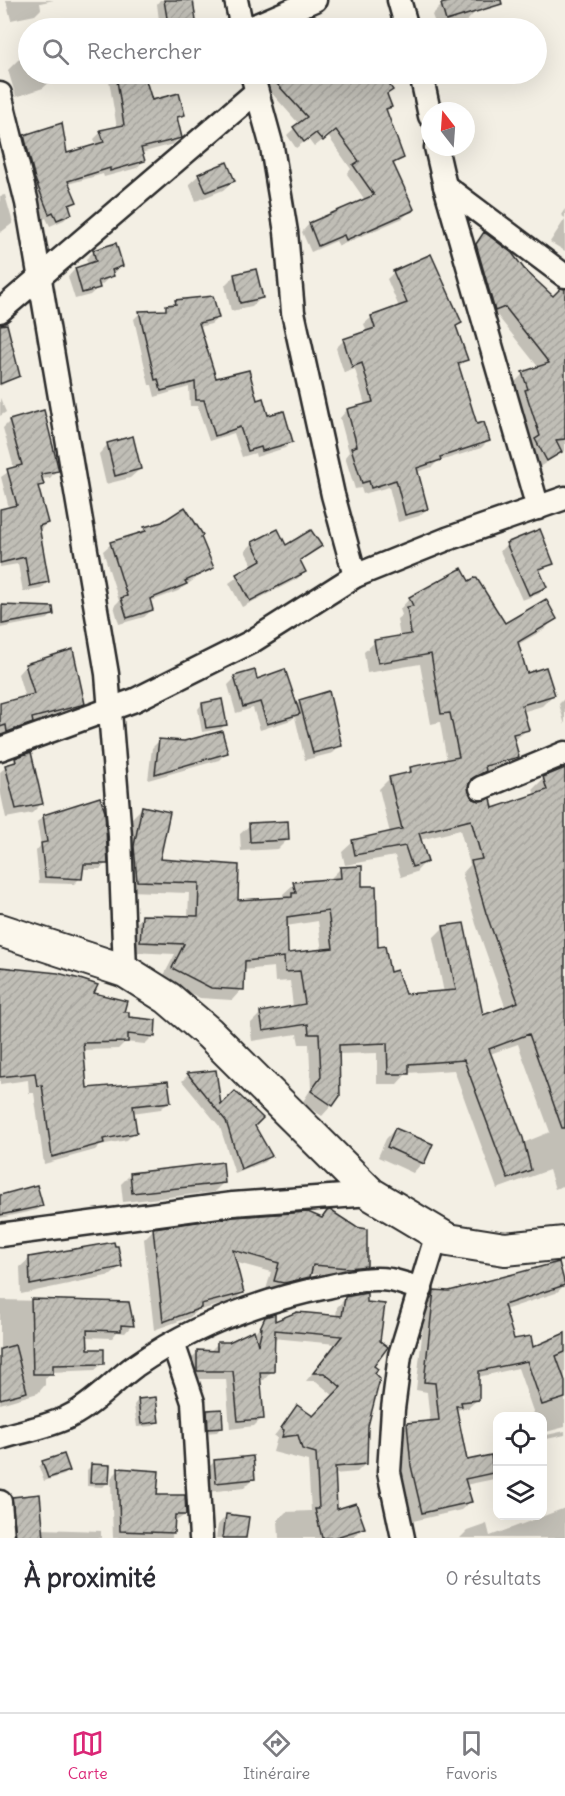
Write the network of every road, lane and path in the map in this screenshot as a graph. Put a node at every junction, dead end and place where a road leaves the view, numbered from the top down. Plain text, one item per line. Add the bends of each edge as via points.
1 (236, 0) edge
2 (315, 0) edge
3 (399, 0) edge
4 (240, 18) edge
5 (273, 18) edge
6 (404, 18) edge
7 (253, 84) edge
8 (254, 84) edge
9 (423, 84) edge
10 (0, 94) edge
11 (427, 102) edge
12 (438, 156) edge
13 (445, 186) junction
14 (565, 276) edge
15 (38, 277) junction
16 (0, 311) edge
17 (563, 506) edge
18 (538, 508) junction
19 (355, 576) junction
20 (111, 710) junction
21 (0, 749) edge
22 (565, 753) edge
23 (481, 788) dead end
24 (0, 930) edge
25 (125, 971) junction
26 (371, 1194) junction
27 (437, 1234) junction
28 (0, 1235) edge
29 (564, 1245) edge
30 (421, 1289) junction
31 (173, 1342) junction
32 (0, 1438) edge
33 (0, 1502) edge
34 (3, 1538) edge
35 (201, 1538) edge
36 (403, 1538) edge

1 - 4 street
2 - 5 street
3 - 6 street
7 - 15 street
8 - 19 street via 274,158 293,312
9 - 11 street
10 - 15 street via 27,202
12 - 13 street
13 - 14 street
13 - 18 street
15 - 16 street
15 - 20 street
17 - 18 street
18 - 19 street
19 - 20 street via 250,642
20 - 21 street
20 - 25 street
22 - 23 street
24 - 25 main road
25 - 26 main road via 168,998 209,1033
26 - 27 main road
26 - 28 street via 233,1204
27 - 29 main road via 448,1240 504,1249
27 - 30 street
30 - 31 street via 391,1280 363,1279 290,1294 230,1314
30 - 36 street via 400,1355 393,1409 389,1472
31 - 32 street via 68,1417
31 - 35 street via 193,1402
33 - 34 street

